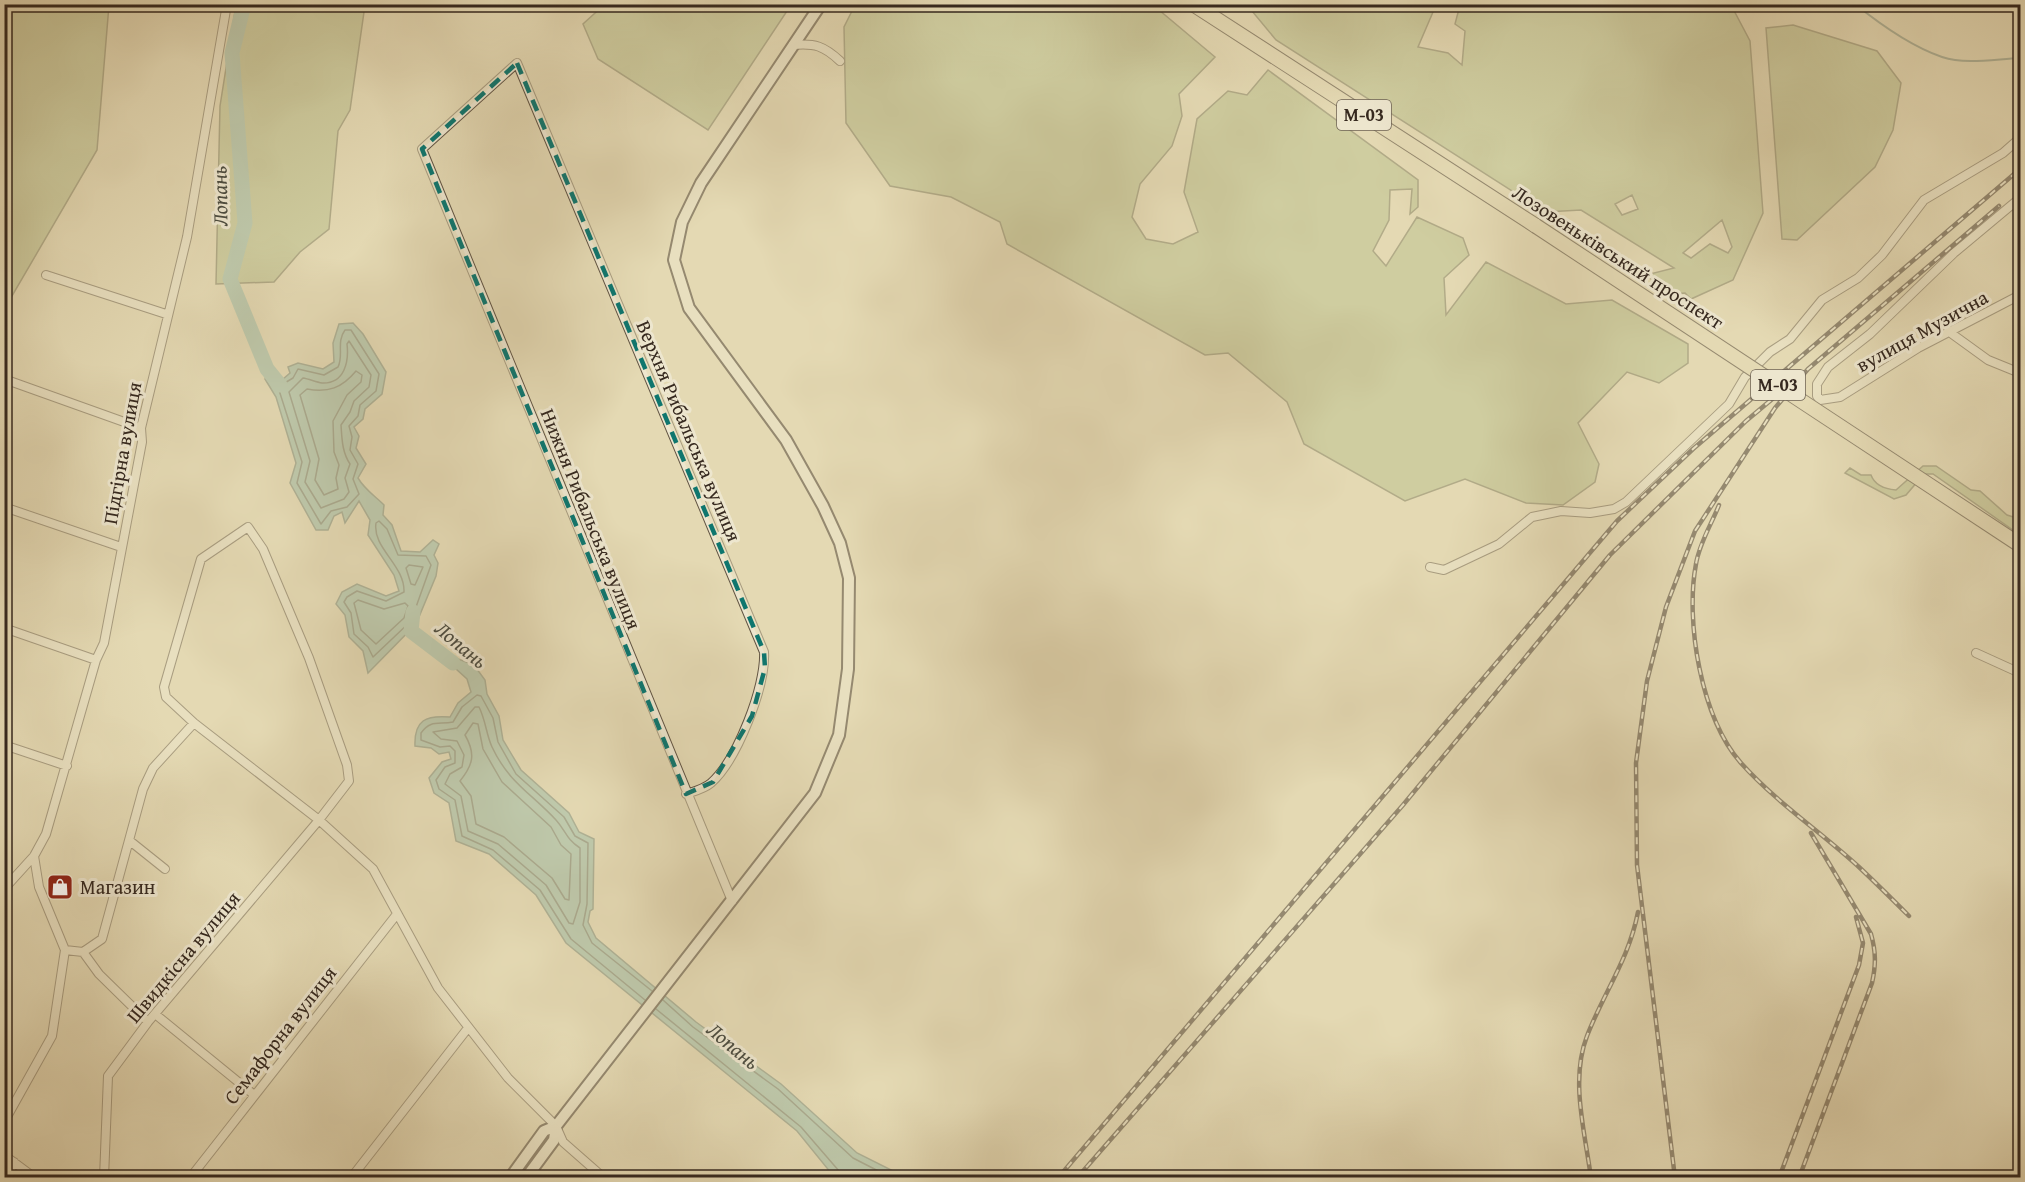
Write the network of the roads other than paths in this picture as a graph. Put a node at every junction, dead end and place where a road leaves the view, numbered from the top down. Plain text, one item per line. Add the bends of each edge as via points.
1 (227, 4) edge
2 (821, 4) edge
3 (1193, 4) edge
4 (793, 45) junction
5 (840, 61) dead end
6 (517, 63) joint
7 (2020, 138) edge
8 (2020, 198) edge
9 (46, 275) dead end
10 (2020, 295) edge
11 (166, 314) junction
12 (1948, 331) junction
13 (2020, 373) edge
14 (4, 379) edge
15 (141, 428) junction
16 (4, 507) edge
17 (2020, 545) edge
18 (121, 547) junction
19 (1430, 567) dead end
20 (4, 628) edge
21 (1976, 653) dead end
22 (96, 660) junction
23 (2020, 673) edge
24 (194, 723) junction
25 (4, 745) edge
26 (67, 766) junction
27 (686, 794) junction
28 (319, 820) junction
29 (130, 841) junction
30 (34, 856) junction
31 (165, 869) dead end
32 (4, 889) edge
33 (732, 901) junction
34 (398, 914) junction
35 (65, 950) junction
36 (83, 952) junction
37 (154, 1014) junction
38 (148, 1022) junction
39 (468, 1028) junction
40 (253, 1095) junction
41 (4, 1122) edge
42 (556, 1126) junction
43 (4, 1155) edge
44 (14, 1162) junction
45 (7, 1178) edge
46 (35, 1178) edge
47 (104, 1178) edge
48 (190, 1178) edge
49 (351, 1178) edge
50 (510, 1178) edge
51 (526, 1178) edge
52 (604, 1178) edge

1 - 11 street, Підгірна вулиця via 189,226
2 - 4 street
3 - 17 highway, Лозовеньківський проспект / М-03, bridge
4 - 5 street via 811,43 825,47
4 - 33 street via 701,183 682,222 674,260 689,308 786,441 823,507 840,543 849,578 848,669 839,735 815,793
6 - 27 street, Верхня Рибальська вулиця via 764,652 765,668 752,716 713,782
6 - 27 street, Нижня Рибальська вулиця via 422,149
7 - 19 street via 2003,153 1924,200 1882,255 1858,278 1822,300 1791,339 1770,352 1745,377 1729,404 1626,502 1614,509 1590,513 1532,517 1490,548 1444,570
8 - 12 street, вулиця Музична via 1828,368 1816,384 1817,396 1820,400 1840,397
9 - 11 street
10 - 12 street, вулиця Музична
11 - 15 street, Підгірна вулиця
12 - 13 street via 1988,360
14 - 15 street
15 - 18 street, Підгірна вулиця via 142,442
16 - 18 street
18 - 22 street, Підгірна вулиця via 104,643
20 - 22 street
21 - 23 street
22 - 26 street, Підгірна вулиця
24 - 28 street
24 - 28 street, Швидкісна вулиця via 166,697 164,687 201,559 248,527 263,549 309,658 347,765 348,781
24 - 29 street via 153,768 136,808
25 - 26 street
26 - 30 street, Підгірна вулиця via 46,834
27 - 33 street, Нижня Рибальська вулиця
28 - 34 street via 373,868
28 - 37 street, Швидкісна вулиця
29 - 31 street
29 - 36 street via 102,939
30 - 32 street, Підгірна вулиця
30 - 35 street via 39,887
33 - 42 street
34 - 39 street via 438,988
34 - 40 street, Семафорна вулиця
35 - 36 street
35 - 41 street via 52,1036
36 - 38 street via 99,974
37 - 38 street, Швидкісна вулиця
37 - 40 street
38 - 47 street, Швидкісна вулиця via 108,1076
39 - 42 street via 508,1078
39 - 49 street
40 - 48 street, Семафорна вулиця
42 - 50 street via 544,1131
42 - 51 street via 554,1140
42 - 52 street via 563,1143
43 - 44 street
44 - 45 street
44 - 46 street

